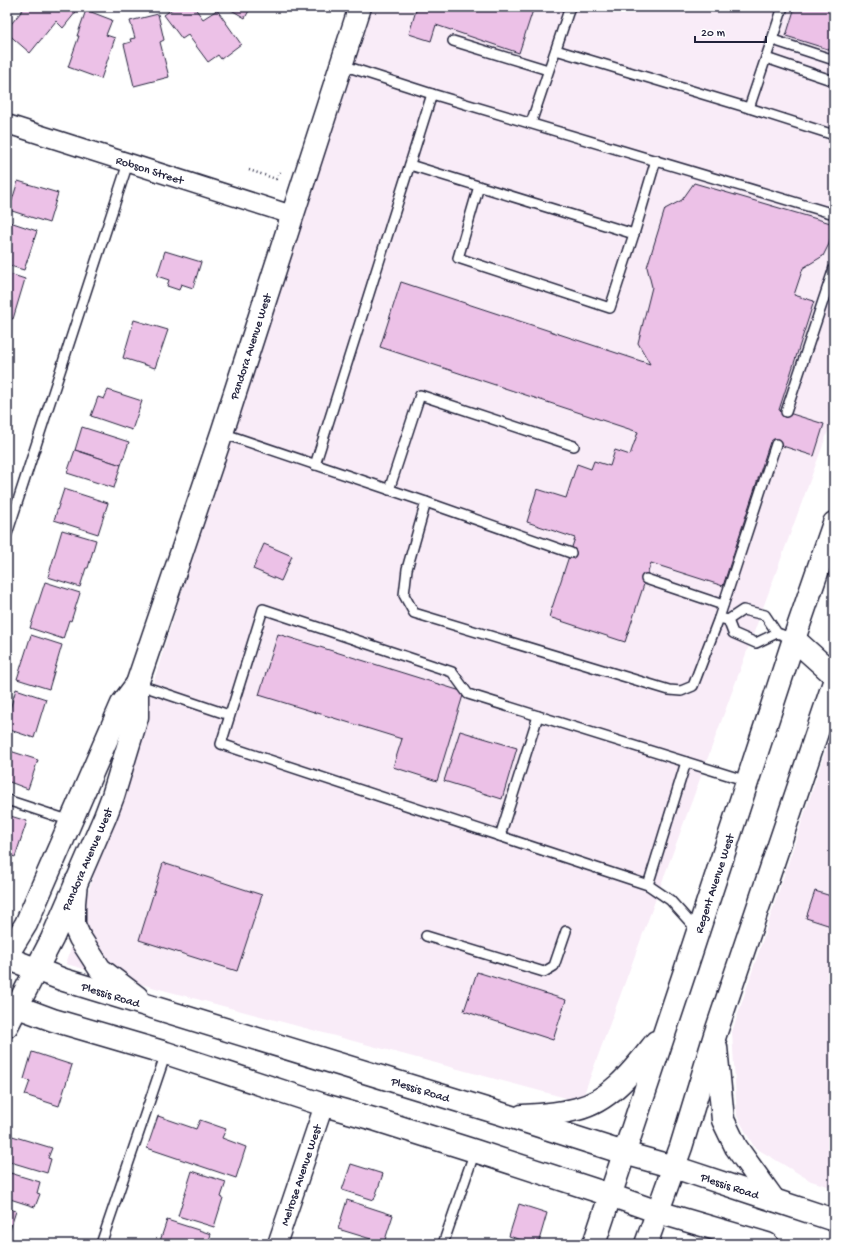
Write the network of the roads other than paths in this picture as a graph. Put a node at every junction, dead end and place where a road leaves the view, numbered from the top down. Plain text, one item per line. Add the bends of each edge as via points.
1 (360, 7) edge
2 (570, 7) edge
3 (783, 7) edge
4 (773, 40) junction
5 (453, 41) dead end
6 (556, 50) junction
7 (766, 58) junction
8 (834, 60) edge
9 (341, 64) junction
10 (548, 70) junction
11 (834, 81) edge
12 (432, 94) junction
13 (750, 108) junction
14 (531, 123) junction
15 (7, 124) edge
16 (834, 135) edge
17 (656, 160) junction
18 (128, 163) junction
19 (410, 165) junction
20 (479, 186) junction
21 (834, 214) edge
22 (292, 215) junction
23 (634, 234) junction
24 (834, 268) edge
25 (786, 412) dead end
26 (222, 433) junction
27 (776, 444) dead end
28 (574, 446) dead end
29 (315, 464) junction
30 (389, 490) junction
31 (426, 502) junction
32 (834, 523) edge
33 (7, 534) edge
34 (571, 553) dead end
35 (646, 579) dead end
36 (723, 605) junction
37 (719, 618) junction
38 (728, 620) junction
39 (785, 636) junction
40 (834, 675) edge
41 (834, 682) edge
42 (137, 684) junction
43 (230, 715) junction
44 (538, 716) junction
45 (686, 762) junction
46 (747, 781) junction
47 (7, 800) edge
48 (71, 821) junction
49 (500, 836) junction
50 (76, 882) junction
51 (648, 885) junction
52 (566, 931) dead end
53 (698, 931) junction
54 (426, 936) dead end
55 (7, 955) edge
56 (7, 958) edge
57 (37, 970) junction
58 (12, 1005) edge
59 (151, 1007) junction
60 (7, 1026) edge
61 (666, 1031) junction
62 (715, 1035) junction
63 (166, 1053) junction
64 (324, 1105) junction
65 (510, 1117) junction
66 (475, 1151) junction
67 (624, 1153) junction
68 (674, 1167) junction
69 (610, 1195) junction
70 (774, 1200) junction
71 (658, 1212) junction
72 (834, 1220) edge
73 (101, 1244) edge
74 (277, 1244) edge
75 (443, 1244) edge
76 (594, 1244) edge
77 (646, 1244) edge
78 (767, 1244) edge

1 - 9 main road, Pandora Avenue West
2 - 6 lane
3 - 4 lane
4 - 7 lane
4 - 8 lane
5 - 10 lane
6 - 10 lane
6 - 13 lane
7 - 11 lane
7 - 13 lane
9 - 12 lane
9 - 22 main road, Pandora Avenue West
10 - 14 lane
12 - 14 lane
12 - 19 lane
13 - 16 lane
14 - 17 lane
15 - 18 street, Robson Street
17 - 21 lane
17 - 23 lane
18 - 22 street, Robson Street
18 - 33 lane
19 - 20 lane
19 - 29 lane
20 - 23 lane
20 - 23 lane via 458,258 610,308
22 - 26 main road, Pandora Avenue West
24 - 25 lane
26 - 29 lane
26 - 42 main road, Pandora Avenue West
27 - 36 lane
28 - 30 lane via 420,395
29 - 30 lane
30 - 31 lane
31 - 34 lane
31 - 37 lane via 407,569 404,595 414,613 669,690 681,691 693,686
32 - 39 main road, Regent Avenue West
35 - 36 lane
36 - 37 lane
37 - 38 lane
38 - 39 lane via 732,633 756,643
38 - 39 lane via 743,610 765,615
39 - 40 main road
39 - 46 main road, Regent Avenue West
41 - 62 main road
42 - 43 lane
42 - 48 main road, Pandora Avenue West via 122,704
42 - 50 main road, Pandora Avenue West via 137,717 113,796
43 - 44 lane via 263,609 452,672 468,694
43 - 49 lane via 221,744
44 - 45 lane
44 - 49 lane
45 - 46 lane
45 - 51 lane
46 - 53 main road, Regent Avenue West
47 - 48 lane
48 - 55 main road, Pandora Avenue West via 26,924
49 - 51 lane
50 - 57 main road, Pandora Avenue West
50 - 59 main road via 74,925 80,938 100,969
51 - 53 lane via 670,900
52 - 54 lane via 554,966 544,972
53 - 61 main road, Regent Avenue West
56 - 57 main road, Plessis Road
57 - 58 main road, Pandora Avenue West
57 - 59 main road, Plessis Road
58 - 60 main road, Pandora Avenue West
58 - 63 main road via 53,1020
59 - 65 main road, Plessis Road
61 - 65 main road via 629,1075 600,1100 579,1109
61 - 67 main road, Regent Avenue West
62 - 68 main road
62 - 70 main road via 723,1120 736,1147
63 - 64 main road
63 - 73 lane
64 - 66 main road
64 - 74 street, Melrose Avenue West
65 - 67 main road, Plessis Road
66 - 69 main road
66 - 75 lane
67 - 68 main road, Plessis Road
67 - 69 main road, Regent Avenue West
68 - 70 main road, Plessis Road
68 - 71 main road
69 - 71 main road
69 - 76 main road, Regent Avenue West
70 - 72 main road, Plessis Road
71 - 77 main road
71 - 78 main road

